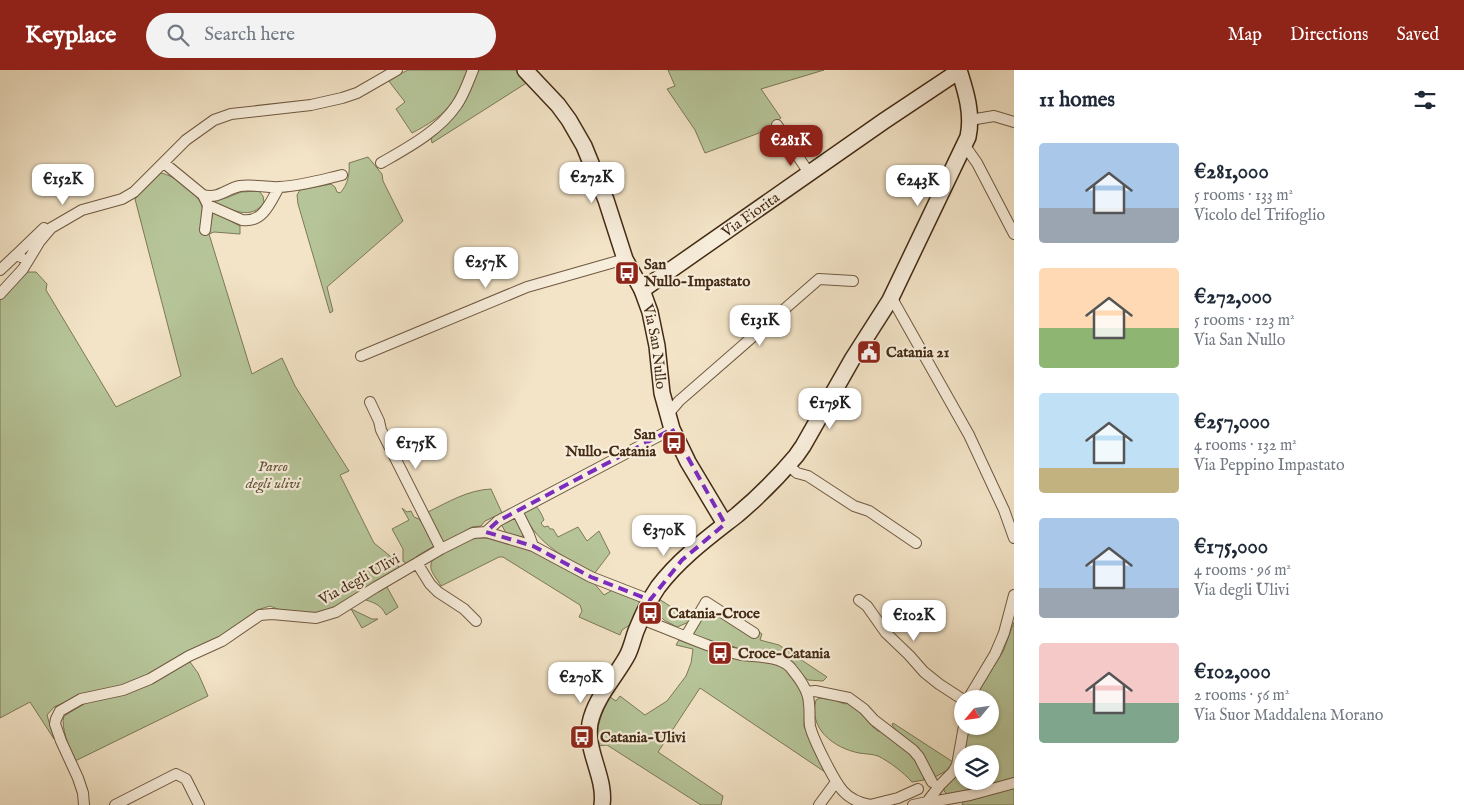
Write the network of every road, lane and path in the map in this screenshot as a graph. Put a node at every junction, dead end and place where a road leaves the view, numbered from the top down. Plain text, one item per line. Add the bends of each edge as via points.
1 (397, 70) edge
2 (473, 70) edge
3 (525, 70) edge
4 (537, 70) edge
5 (959, 70) edge
6 (558, 105) junction
7 (970, 120) junction
8 (1014, 122) edge
9 (777, 125) dead end
10 (965, 146) junction
11 (164, 163) junction
12 (381, 163) dead end
13 (809, 173) junction
14 (342, 175) dead end
15 (279, 187) junction
16 (203, 195) junction
17 (208, 205) junction
18 (82, 210) junction
19 (205, 230) dead end
20 (1014, 234) edge
21 (16, 255) junction
22 (625, 259) junction
23 (27, 264) junction
24 (0, 270) edge
25 (853, 281) dead end
26 (642, 290) junction
27 (0, 294) edge
28 (890, 300) junction
29 (361, 356) dead end
30 (370, 402) dead end
31 (668, 414) junction
32 (672, 429) junction
33 (788, 465) junction
34 (517, 511) junction
35 (725, 524) junction
36 (486, 532) junction
37 (1014, 538) edge
38 (916, 543) dead end
39 (533, 546) junction
40 (441, 549) junction
41 (418, 563) junction
42 (1014, 595) edge
43 (650, 600) junction
44 (859, 600) dead end
45 (641, 619) junction
46 (476, 621) dead end
47 (754, 633) dead end
48 (686, 636) junction
49 (973, 690) edge
50 (806, 692) junction
51 (954, 694) edge
52 (962, 735) edge
53 (836, 782) junction
54 (1014, 783) edge
55 (932, 797) edge
56 (850, 800) edge
57 (959, 801) edge
58 (84, 805) edge
59 (115, 805) edge
60 (200, 805) edge
61 (602, 805) edge
62 (819, 805) edge
63 (870, 805) edge

1 - 11 street via 342,98 223,117 186,140
2 - 12 street via 453,110 410,146
3 - 6 main road, Via San Nullo
4 - 6 main road
5 - 7 main road
5 - 13 main road, Via Fiorita
6 - 22 main road, Via San Nullo via 584,146
7 - 8 street via 994,116
7 - 10 main road
9 - 13 street
10 - 20 street
10 - 28 main road
11 - 16 street
11 - 18 street via 128,196
13 - 26 main road, Via Fiorita
14 - 15 street
15 - 16 street via 241,186 216,196
15 - 17 street via 262,215 251,220 242,220
16 - 17 street
17 - 19 street
18 - 21 street via 59,216
18 - 23 street via 51,228
21 - 23 street
21 - 24 street
22 - 26 main road, Via San Nullo
22 - 29 street via 527,287
23 - 27 street
25 - 31 street via 819,279
26 - 31 main road, Via San Nullo via 655,331 659,378
28 - 33 main road via 803,446
28 - 37 street via 969,435
30 - 40 street
31 - 32 main road, Via San Nullo
32 - 34 street, Via degli Ulivi
32 - 35 main road, Via San Nullo
33 - 35 main road
33 - 38 street via 854,506 869,511
34 - 36 street, Via degli Ulivi
34 - 39 street
35 - 43 main road via 682,560
36 - 39 street
36 - 40 street, Via degli Ulivi via 473,534
39 - 43 street via 591,577
40 - 41 street, Via degli Ulivi
41 - 46 street via 430,584
41 - 58 street, Via degli Ulivi via 336,612 316,618 260,615 216,644 150,679 122,690 82,699 60,711 55,724 78,778
42 - 49 street via 1004,634
43 - 45 main road
44 - 51 street via 867,606 886,634 924,672
45 - 48 street
45 - 61 main road via 627,656 606,688 590,723 590,743 601,778
47 - 48 street via 706,602
48 - 50 street via 740,654 784,663
50 - 53 street via 813,735
50 - 55 street via 849,698 864,709 919,757
52 - 55 street via 957,765 946,775
53 - 56 street
53 - 62 street
54 - 57 street
55 - 57 street
55 - 63 street via 898,798
56 - 63 street
59 - 60 street via 176,774 186,779

